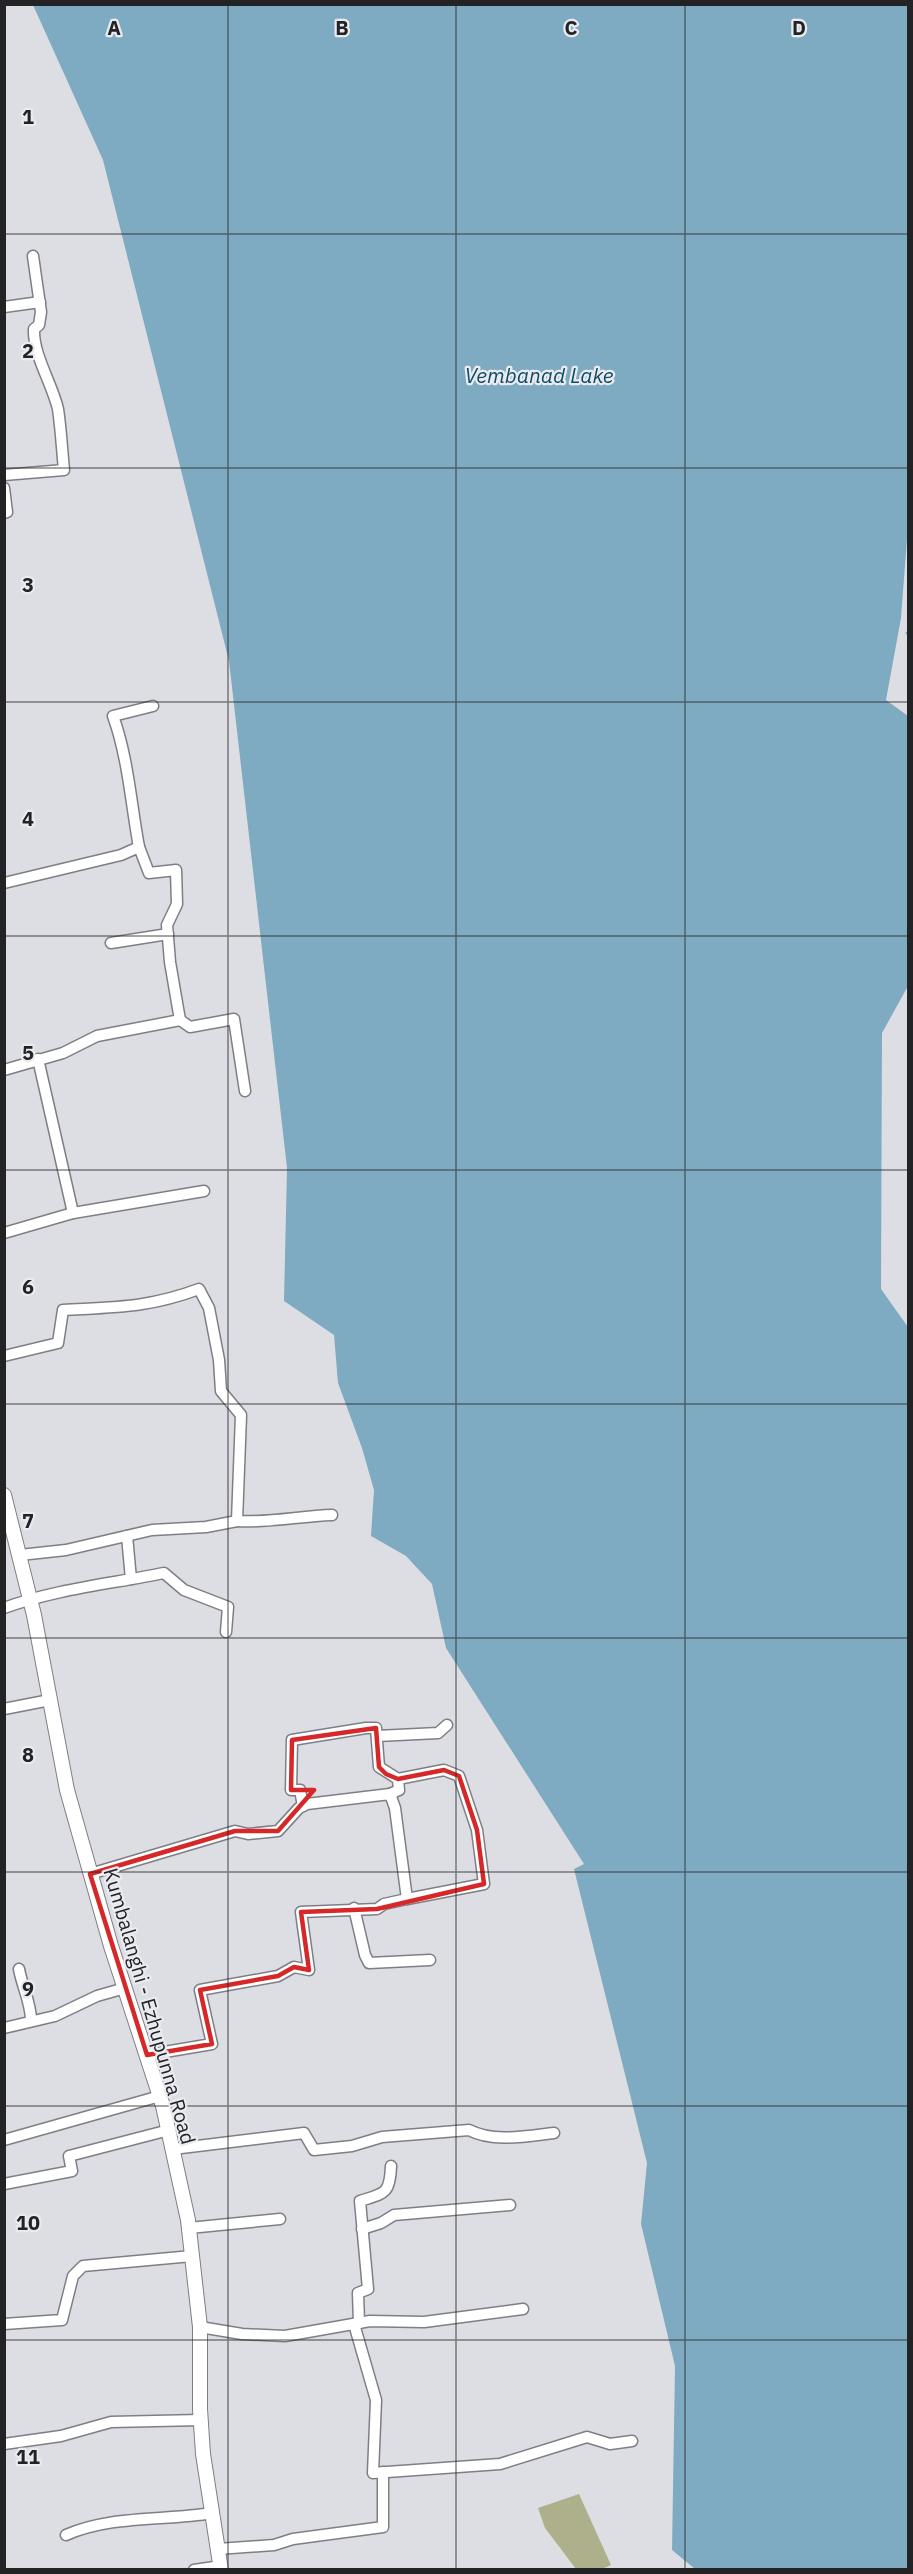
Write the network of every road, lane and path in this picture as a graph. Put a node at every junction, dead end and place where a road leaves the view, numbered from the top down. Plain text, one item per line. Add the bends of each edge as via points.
1 (33, 256) dead end
2 (39, 302) junction
3 (4, 307) edge
4 (4, 475) edge
5 (4, 488) edge
6 (4, 513) edge
7 (153, 706) dead end
8 (139, 847) junction
9 (4, 883) edge
10 (168, 934) junction
11 (111, 943) dead end
12 (180, 1020) junction
13 (38, 1059) junction
14 (4, 1070) edge
15 (245, 1091) dead end
16 (204, 1191) dead end
17 (73, 1213) junction
18 (4, 1233) edge
19 (4, 1356) edge
20 (4, 1495) edge
21 (332, 1515) dead end
22 (237, 1521) junction
23 (127, 1536) junction
24 (20, 1556) junction
25 (131, 1579) junction
26 (30, 1598) junction
27 (4, 1608) edge
28 (226, 1632) dead end
29 (50, 1700) junction
30 (4, 1709) edge
31 (447, 1725) dead end
32 (377, 1736) junction
33 (398, 1779) junction
34 (388, 1795) junction
35 (303, 1806) junction
36 (90, 1874) junction
37 (407, 1899) junction
38 (354, 1908) junction
39 (430, 1960) dead end
40 (19, 1969) dead end
41 (124, 1988) junction
42 (32, 2020) junction
43 (4, 2028) edge
44 (147, 2055) junction
45 (160, 2096) junction
46 (169, 2130) junction
47 (554, 2133) dead end
48 (4, 2140) edge
49 (173, 2149) junction
50 (391, 2166) dead end
51 (4, 2184) edge
52 (510, 2205) dead end
53 (280, 2219) dead end
54 (189, 2228) junction
55 (362, 2229) junction
56 (192, 2256) junction
57 (523, 2309) dead end
58 (4, 2324) edge
59 (356, 2324) junction
60 (200, 2327) junction
61 (200, 2420) junction
62 (632, 2441) dead end
63 (4, 2444) edge
64 (383, 2472) junction
65 (212, 2513) junction
66 (66, 2535) dead end
67 (218, 2549) junction
68 (221, 2568) edge
69 (194, 2570) edge

1 - 2 street
2 - 3 street
2 - 4 street via 39,325 34,329 33,343 57,409 64,470
5 - 6 street
7 - 8 street via 113,716 124,744
8 - 9 street via 121,855
8 - 10 street via 149,873 176,870 177,904 167,925
10 - 11 street
10 - 12 street
12 - 13 street via 97,1036 63,1053
12 - 15 street via 189,1027 234,1018
13 - 14 street
13 - 17 street
16 - 17 street
17 - 18 street
19 - 22 street via 58,1343 63,1310 121,1309 169,1300 199,1289 209,1308 221,1391 241,1415
20 - 24 main road, Kumbalanghi - Ezhupunna Road
21 - 22 street
22 - 23 street
23 - 24 street
23 - 25 street
24 - 26 main road, Kumbalanghi - Ezhupunna Road
25 - 26 street
25 - 28 street via 164,1573 184,1590 228,1607
26 - 27 street
26 - 29 main road, Kumbalanghi - Ezhupunna Road
29 - 30 street
29 - 36 main road, Kumbalanghi - Ezhupunna Road via 67,1790
31 - 32 street via 438,1733
32 - 33 street via 379,1767
32 - 35 street via 376,1728 366,1728 291,1740 291,1790 300,1790
33 - 34 street via 399,1790
33 - 37 street via 444,1770 459,1776 477,1830 484,1884
34 - 35 street
34 - 37 street via 399,1825
35 - 36 street via 278,1831 235,1831
36 - 41 main road, Kumbalanghi - Ezhupunna Road
37 - 38 street via 377,1909
38 - 39 street via 369,1963
38 - 44 street via 301,1912 309,1970 294,1967 278,1976 200,1990 212,2044
40 - 42 street
41 - 42 street via 55,2016
41 - 44 main road, Kumbalanghi - Ezhupunna Road
42 - 43 street
44 - 45 main road, Kumbalanghi - Ezhupunna Road
45 - 46 main road, Kumbalanghi - Ezhupunna Road
45 - 48 street
46 - 49 main road, Kumbalanghi - Ezhupunna Road
46 - 51 street via 69,2156 72,2171
47 - 49 street via 514,2137 480,2135 469,2130 382,2137 352,2146 314,2150 303,2133
49 - 54 main road, Kumbalanghi - Ezhupunna Road
50 - 55 street via 390,2186 384,2193 360,2201
52 - 55 street via 394,2215
53 - 54 street
54 - 56 main road, Kumbalanghi - Ezhupunna Road
55 - 59 street via 368,2289 358,2293
56 - 58 street via 83,2266 73,2276 62,2320
56 - 60 main road, Kumbalanghi - Ezhupunna Road
57 - 59 street via 424,2322
59 - 60 street via 285,2336
59 - 64 street via 376,2400 374,2473
60 - 61 main road, Kumbalanghi - Ezhupunna Road
61 - 63 street via 111,2422 61,2436
61 - 65 main road, Kumbalanghi - Ezhupunna Road
62 - 64 street via 610,2444 587,2437 500,2464
64 - 67 street via 383,2527 274,2545
65 - 66 street via 101,2523
65 - 67 main road, Kumbalanghi - Ezhupunna Road
67 - 68 main road, Kumbalanghi - Ezhupunna Road
68 - 69 street

